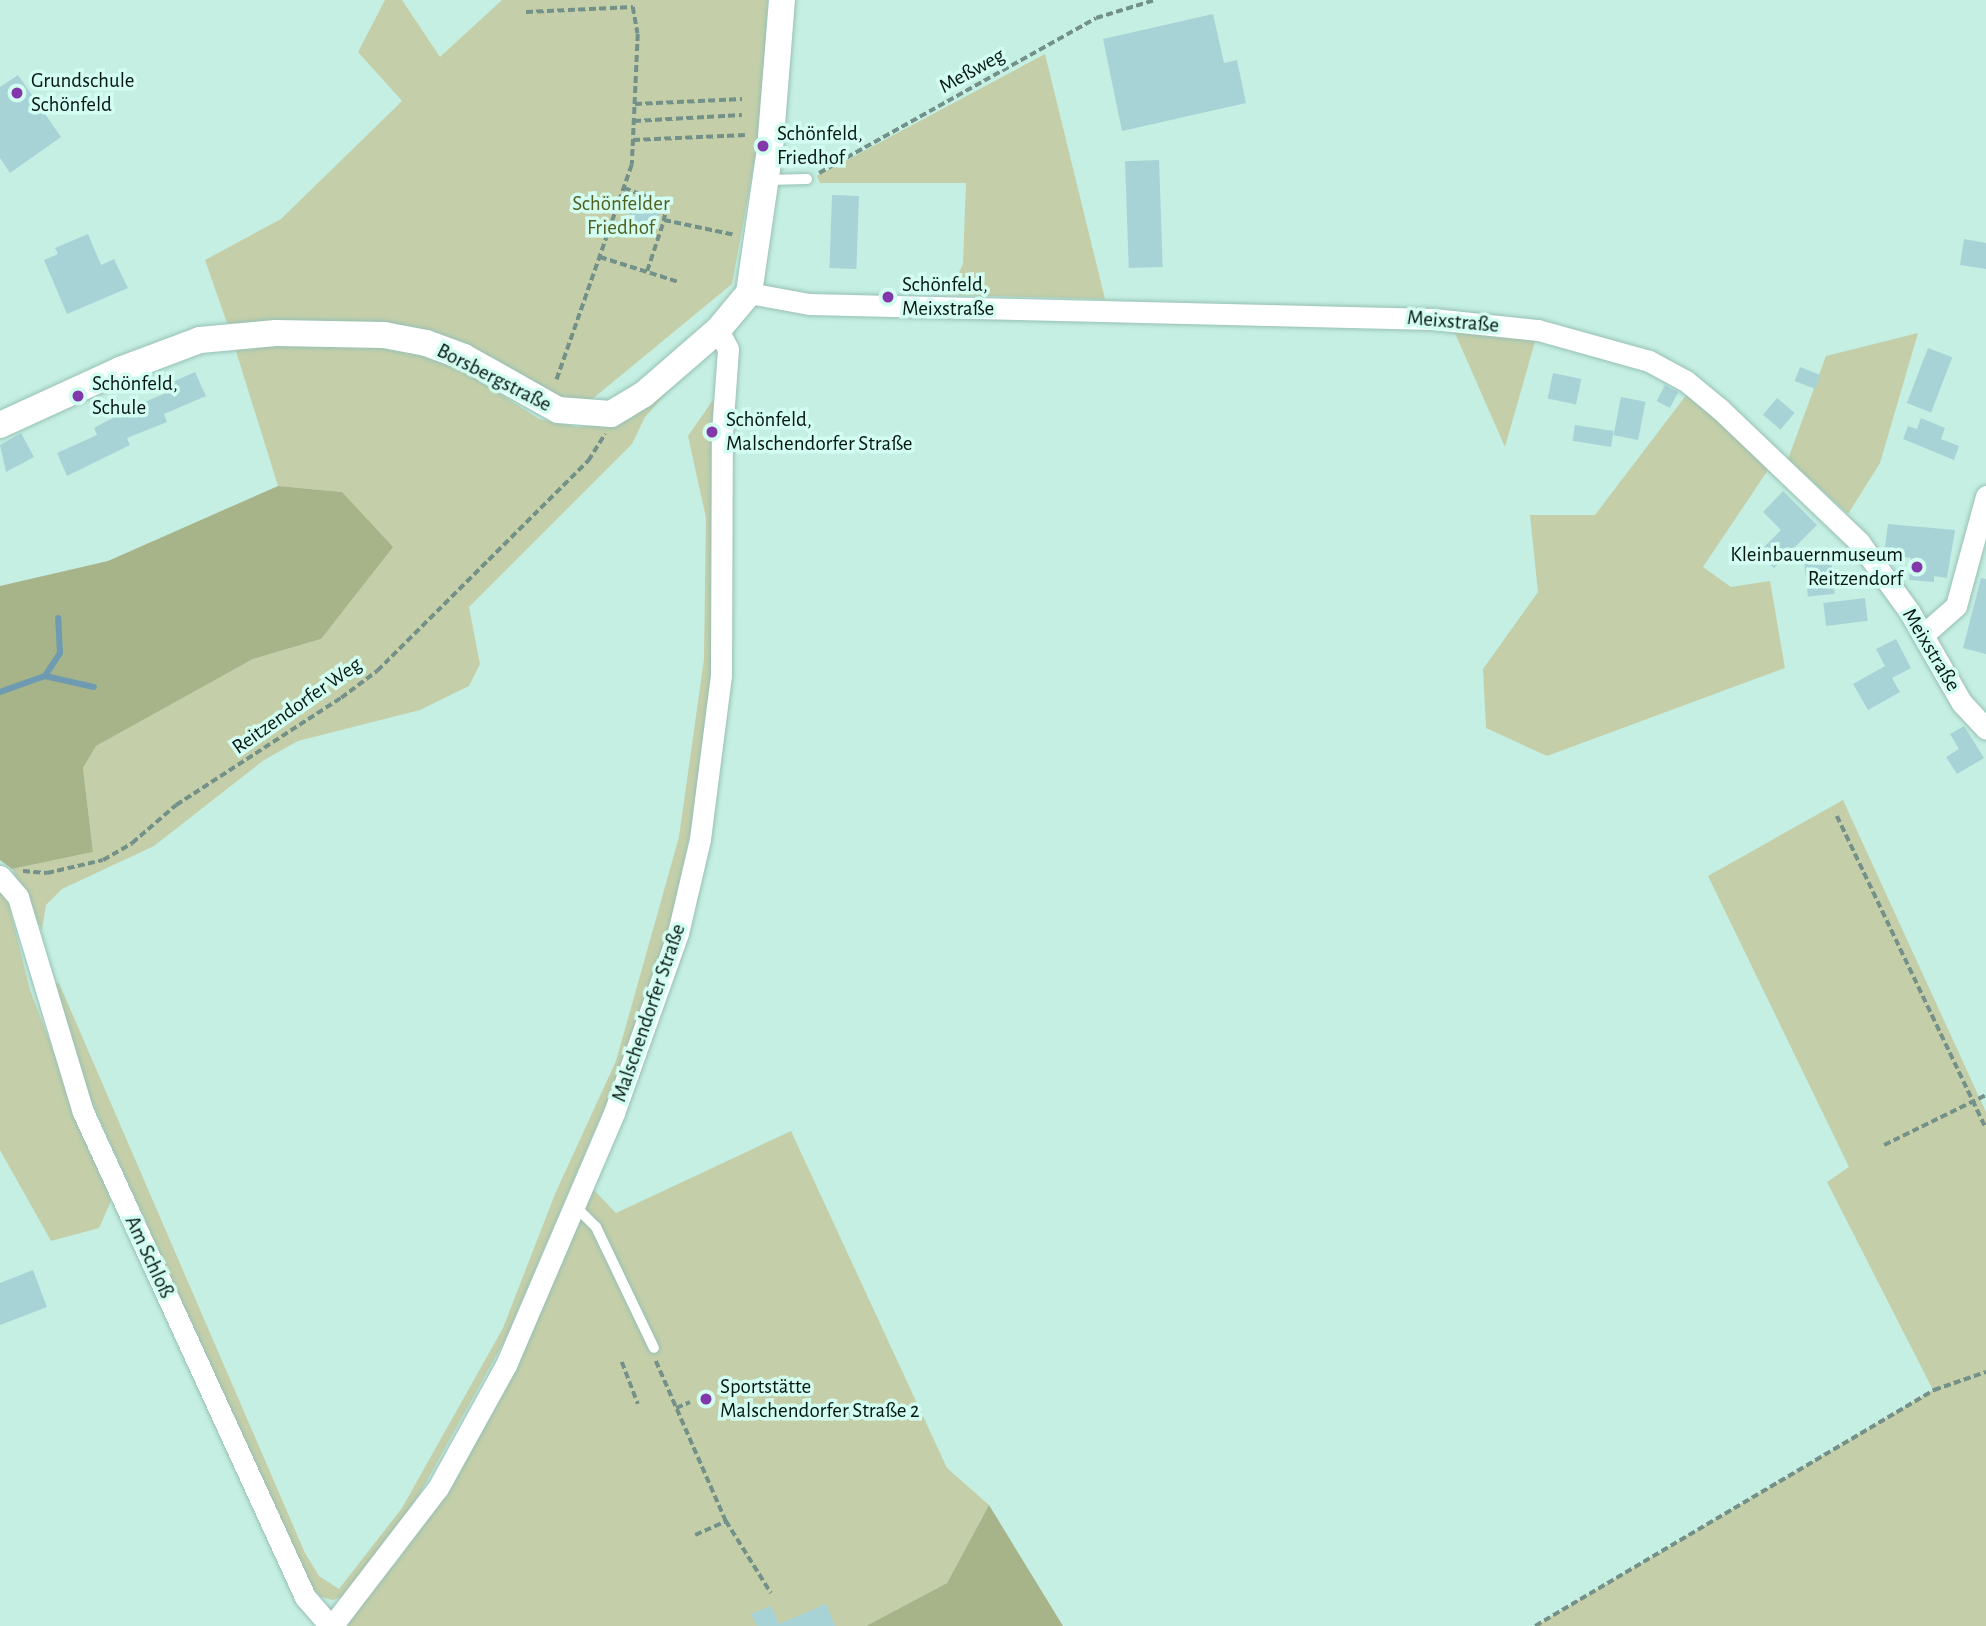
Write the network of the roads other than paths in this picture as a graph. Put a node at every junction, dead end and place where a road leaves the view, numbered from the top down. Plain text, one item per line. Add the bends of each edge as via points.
1 (782, 0) edge
2 (807, 178) road end
3 (766, 180) junction
4 (748, 293) junction
5 (718, 330) junction
6 (0, 425) edge
7 (1986, 496) edge
8 (1923, 635) junction
9 (1986, 729) edge
10 (6, 873) edge
11 (574, 1205) junction
12 (654, 1348) road end
13 (331, 1626) edge

1 - 3 street
2 - 3 lane
3 - 4 street
4 - 5 street
4 - 8 street, Meixstraße via 809,304 1433,318 1538,330 1608,346 1677,376 1721,410 1859,542
5 - 6 street, Borsbergstraße via 643,395 611,414 581,415 546,406 464,357 426,343 384,335 237,334 169,350
5 - 11 street, Malschendorfer Straße via 728,349 722,433 721,675 702,825 678,933 649,1023
7 - 8 street via 1956,606
8 - 9 street, Meixstraße via 1962,703
10 - 13 street, Am Schloß via 18,897 83,1112 305,1597
11 - 12 lane via 596,1227
11 - 13 street, Malschendorfer Straße via 506,1365 438,1488

